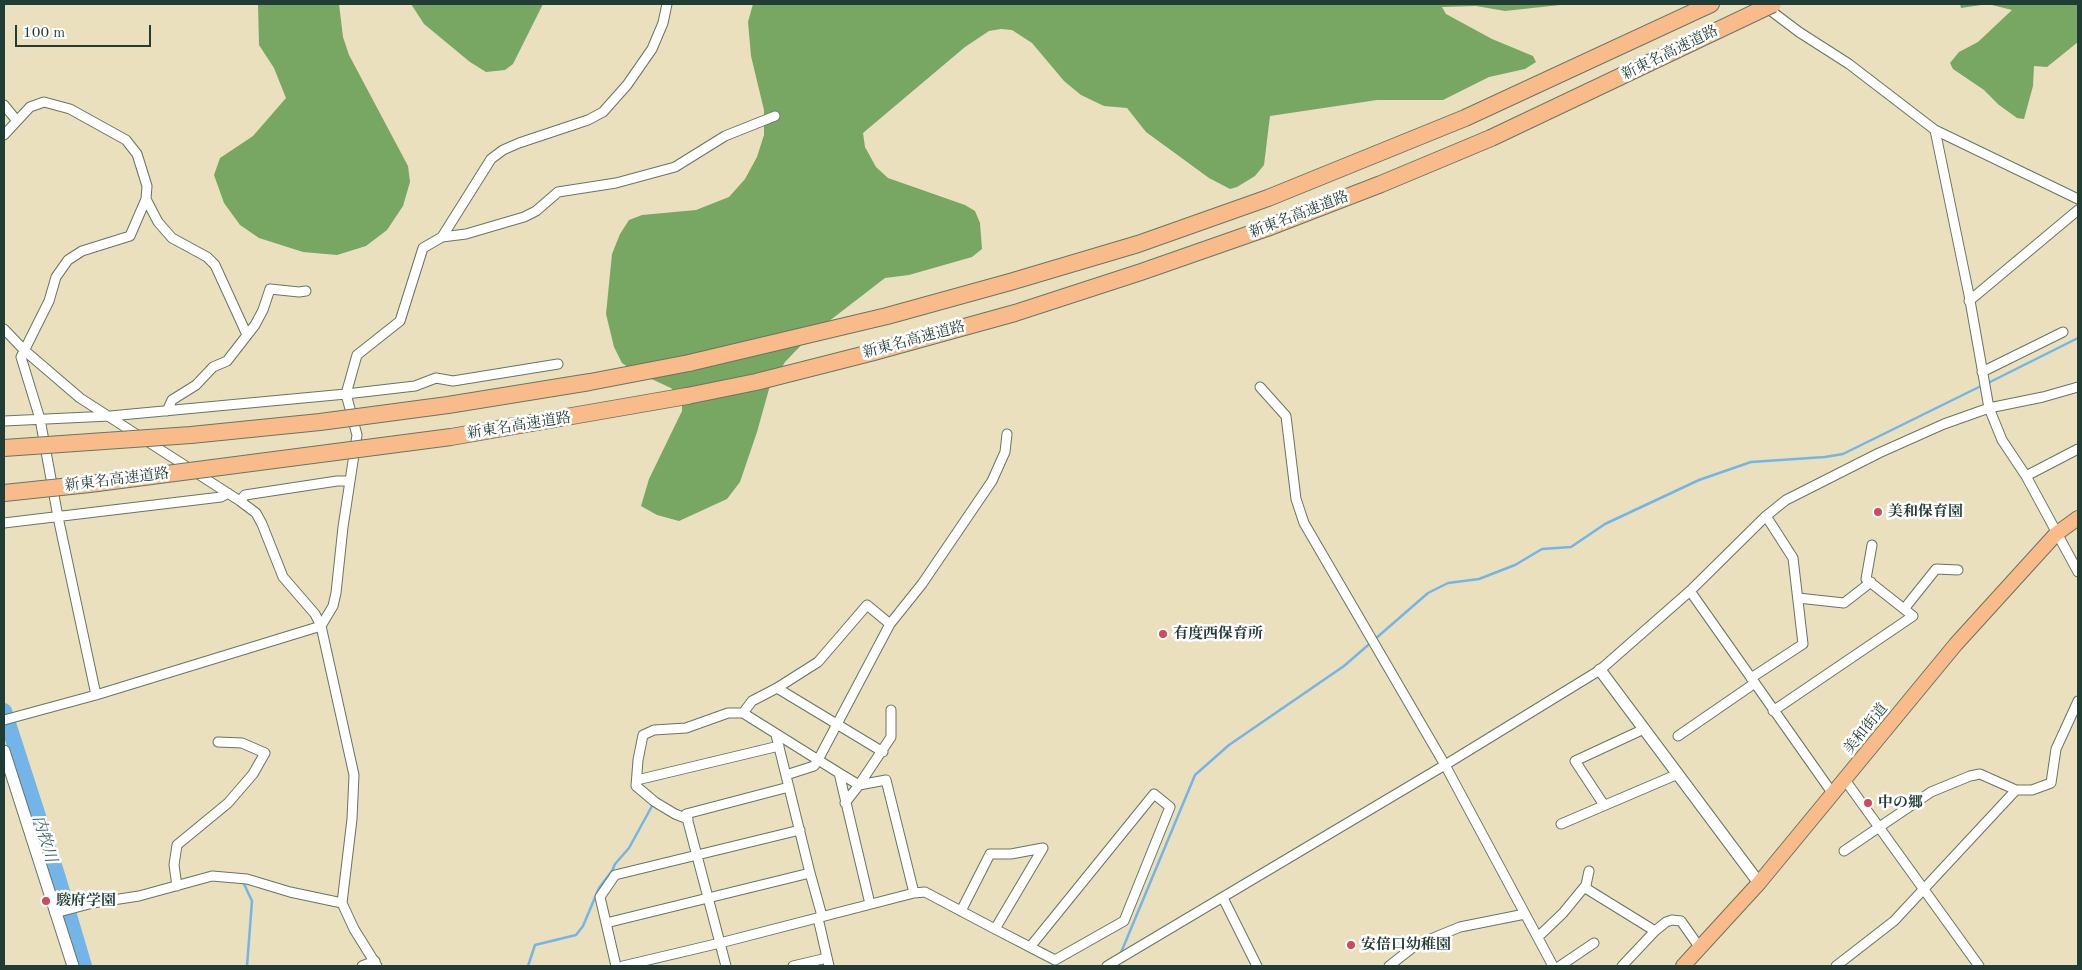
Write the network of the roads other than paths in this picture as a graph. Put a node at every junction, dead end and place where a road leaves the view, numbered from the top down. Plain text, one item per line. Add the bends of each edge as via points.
1 (667, 4) edge
2 (1711, 4) edge
3 (1761, 4) edge
4 (1773, 4) edge
5 (4, 106) edge
6 (775, 116) dead end
7 (17, 121) junction
8 (1935, 130) junction
9 (4, 135) edge
10 (146, 199) junction
11 (2078, 200) edge
12 (2078, 210) edge
13 (442, 237) junction
14 (306, 291) dead end
15 (1970, 301) junction
16 (4, 329) edge
17 (2063, 332) dead end
18 (247, 335) junction
19 (24, 350) junction
20 (558, 364) dead end
21 (1982, 372) junction
22 (1260, 387) dead end
23 (2078, 387) edge
24 (346, 394) junction
25 (1989, 408) junction
26 (167, 412) junction
27 (110, 416) junction
28 (40, 419) junction
29 (4, 421) edge
30 (1007, 434) dead end
31 (4, 448) edge
32 (2078, 449) edge
33 (2026, 476) junction
34 (350, 481) junction
35 (4, 493) edge
36 (228, 493) junction
37 (240, 500) junction
38 (1766, 516) junction
39 (58, 517) junction
40 (2078, 518) edge
41 (4, 523) edge
42 (2056, 534) junction
43 (1872, 545) dead end
44 (1958, 570) dead end
45 (2078, 572) edge
46 (1870, 582) junction
47 (1690, 591) junction
48 (1798, 598) junction
49 (1904, 609) junction
50 (890, 624) junction
51 (321, 626) junction
52 (1600, 670) junction
53 (1753, 681) junction
54 (777, 688) junction
55 (96, 695) junction
56 (2078, 701) edge
57 (891, 710) dead end
58 (1773, 711) junction
59 (743, 713) junction
60 (8, 718) edge
61 (836, 723) junction
62 (1644, 729) junction
63 (776, 735) junction
64 (1678, 736) dead end
65 (218, 742) dead end
66 (779, 746) junction
67 (4, 751) edge
68 (883, 752) junction
69 (818, 760) junction
70 (1445, 765) junction
71 (839, 773) junction
72 (1678, 774) junction
73 (786, 775) junction
74 (637, 780) junction
75 (1845, 780) junction
76 (860, 785) junction
77 (789, 787) junction
78 (2016, 790) junction
79 (1832, 794) junction
80 (845, 803) junction
81 (1604, 806) junction
82 (688, 819) junction
83 (1561, 824) dead end
84 (1879, 827) junction
85 (800, 830) junction
86 (1844, 851) dead end
87 (698, 856) junction
88 (1589, 870) dead end
89 (810, 872) junction
90 (1759, 883) junction
91 (1586, 885) junction
92 (177, 886) junction
93 (1924, 890) junction
94 (914, 893) junction
95 (708, 898) junction
96 (1223, 898) junction
97 (342, 903) junction
98 (870, 904) junction
99 (961, 911) junction
100 (59, 912) junction
101 (1525, 914) junction
102 (820, 917) junction
103 (606, 924) junction
104 (995, 929) junction
105 (1655, 931) junction
106 (1538, 938) junction
107 (720, 943) junction
108 (1594, 943) dead end
109 (1030, 947) junction
110 (1700, 948) junction
111 (828, 962) edge
112 (376, 964) edge
113 (1110, 964) edge
114 (73, 966) edge
115 (362, 966) edge
116 (616, 966) edge
117 (623, 966) edge
118 (726, 966) edge
119 (793, 966) edge
120 (1257, 966) edge
121 (1389, 966) edge
122 (1553, 966) edge
123 (1560, 966) edge
124 (1622, 966) edge
125 (1684, 966) edge
126 (1836, 966) edge
127 (1976, 966) edge

1 - 13 street via 652,49 603,112 519,143 491,159
2 - 31 highway, 新東名高速道路, bridge via 1465,118 1268,198 1138,244 896,314 689,364 448,405 191,435
3 - 8 street via 1849,64
4 - 35 highway, 新東名高速道路, bridge via 1490,138 1381,184 1123,278 874,352 687,396 451,437
5 - 7 street
6 - 13 street via 725,136 675,167 616,183 558,192 524,217 466,234
7 - 9 street
7 - 10 street via 30,107 44,102 70,109 126,140 136,154 147,186
8 - 11 street
8 - 15 street
10 - 18 street via 158,222 172,238 215,264
10 - 19 street via 130,236 82,251 68,260 56,277 49,301
12 - 15 street
13 - 24 street via 423,248 400,321 357,355
14 - 18 street via 270,289 263,310
15 - 21 street
16 - 19 street
17 - 21 street
18 - 26 street via 227,361 213,367 196,385 172,400
19 - 27 street via 80,398
19 - 28 street via 21,357
20 - 24 street via 453,381 436,378 415,386
21 - 25 street
22 - 70 street via 1286,416 1296,500 1304,523
23 - 25 street
24 - 26 street
24 - 34 street via 357,435
25 - 33 street via 2002,440
25 - 38 street via 1879,452 1786,500
26 - 27 street
27 - 28 street
27 - 36 street
28 - 29 street
28 - 39 street
30 - 50 street via 1005,452 992,481 922,584
32 - 33 street
33 - 42 street
34 - 37 street via 245,494
34 - 51 street via 336,593 333,606
36 - 37 street
36 - 39 street via 221,497
37 - 51 street via 256,513 283,577 315,614
38 - 47 street
38 - 48 street via 1793,558
39 - 41 street
39 - 55 street
40 - 42 main road, 美和街道
42 - 45 street
42 - 75 main road, 美和街道 via 1956,644
43 - 46 street via 1866,578
44 - 49 street via 1936,569
46 - 48 street via 1844,603
46 - 49 street
47 - 52 street
47 - 53 street
48 - 53 street via 1803,644
49 - 58 street via 1913,616
50 - 54 street via 868,605 818,662
50 - 61 street
51 - 55 street
51 - 97 street via 354,775
52 - 62 street
52 - 70 street
53 - 58 street
53 - 64 street
54 - 59 street via 752,701
54 - 61 street
55 - 60 street
56 - 78 street via 2056,749 2051,783 2032,790
57 - 68 street via 891,737
58 - 79 street
59 - 63 street
59 - 74 street via 728,713 686,728 643,734
61 - 68 street
61 - 69 street
62 - 72 street
62 - 81 street via 1574,761
63 - 66 street
63 - 69 street
65 - 92 street via 242,743 265,753 253,774 228,803 178,844 174,865
66 - 73 street
66 - 74 street
67 - 100 street
68 - 76 street
69 - 71 street
69 - 73 street via 814,766
70 - 96 street
70 - 101 street
71 - 76 street
71 - 80 street
72 - 81 street
72 - 90 street
73 - 77 street
74 - 82 street via 636,786 655,802
75 - 79 main road, 美和街道
75 - 84 street
76 - 80 street
76 - 94 street via 886,780
77 - 82 street via 686,814
77 - 85 street
78 - 84 street via 1980,774 1970,776 1931,792
78 - 93 street
79 - 90 main road, 美和街道
80 - 98 street
81 - 83 street
82 - 87 street
84 - 86 street
84 - 93 street
85 - 87 street
85 - 89 street
87 - 95 street
87 - 103 street via 615,875 600,897
88 - 91 street
89 - 95 street
89 - 102 street
90 - 110 main road, 美和街道
91 - 105 street via 1587,889
91 - 106 street
92 - 97 street via 212,876 230,876
92 - 100 street
93 - 126 street via 1894,921
93 - 127 street
94 - 98 street
94 - 99 street via 925,892
95 - 103 street
95 - 107 street
96 - 113 street
96 - 120 street
97 - 112 street
98 - 102 street
99 - 104 street
99 - 104 street via 990,854 1043,848
100 - 114 street
101 - 106 street
101 - 121 street via 1460,927 1416,946
102 - 107 street
102 - 111 street
103 - 116 street
104 - 109 street
105 - 110 street via 1666,922 1678,920
105 - 124 street
106 - 122 street
107 - 117 street
107 - 118 street
108 - 123 street
109 - 109 street via 1055,960 1124,921 1170,807 1154,794
110 - 125 main road, 美和街道
111 - 119 street
112 - 115 street

